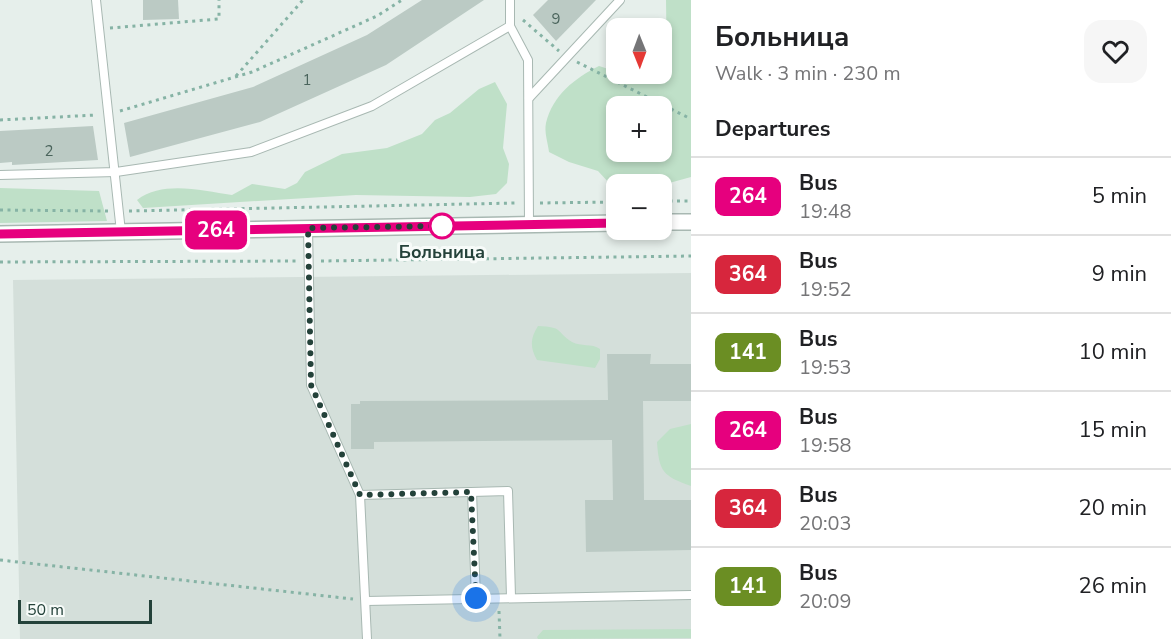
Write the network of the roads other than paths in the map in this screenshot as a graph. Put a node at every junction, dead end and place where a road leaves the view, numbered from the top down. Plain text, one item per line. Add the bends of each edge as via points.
1 (96, 0) edge
2 (620, 0) edge
3 (510, 4) edge
4 (510, 26) junction
5 (529, 98) junction
6 (116, 172) junction
7 (0, 175) edge
8 (672, 222) edge
9 (691, 222) edge
10 (606, 223) edge
11 (530, 224) junction
12 (308, 228) junction
13 (122, 232) junction
14 (0, 234) edge
15 (471, 492) junction
16 (360, 495) junction
17 (691, 595) edge
18 (511, 597) junction
19 (476, 598) junction
20 (366, 600) junction
21 (367, 639) edge

1 - 6 lane
2 - 5 lane
3 - 4 lane
4 - 5 lane via 528,60
4 - 6 lane via 372,106 251,152
5 - 11 lane
6 - 7 lane
6 - 13 lane
8 - 9 street
10 - 11 street
11 - 12 street
12 - 13 street
12 - 16 lane via 311,385
13 - 14 street
15 - 16 lane
15 - 18 lane via 508,491
15 - 19 lane
16 - 20 lane
17 - 18 lane
18 - 19 lane
19 - 20 lane
20 - 21 lane

